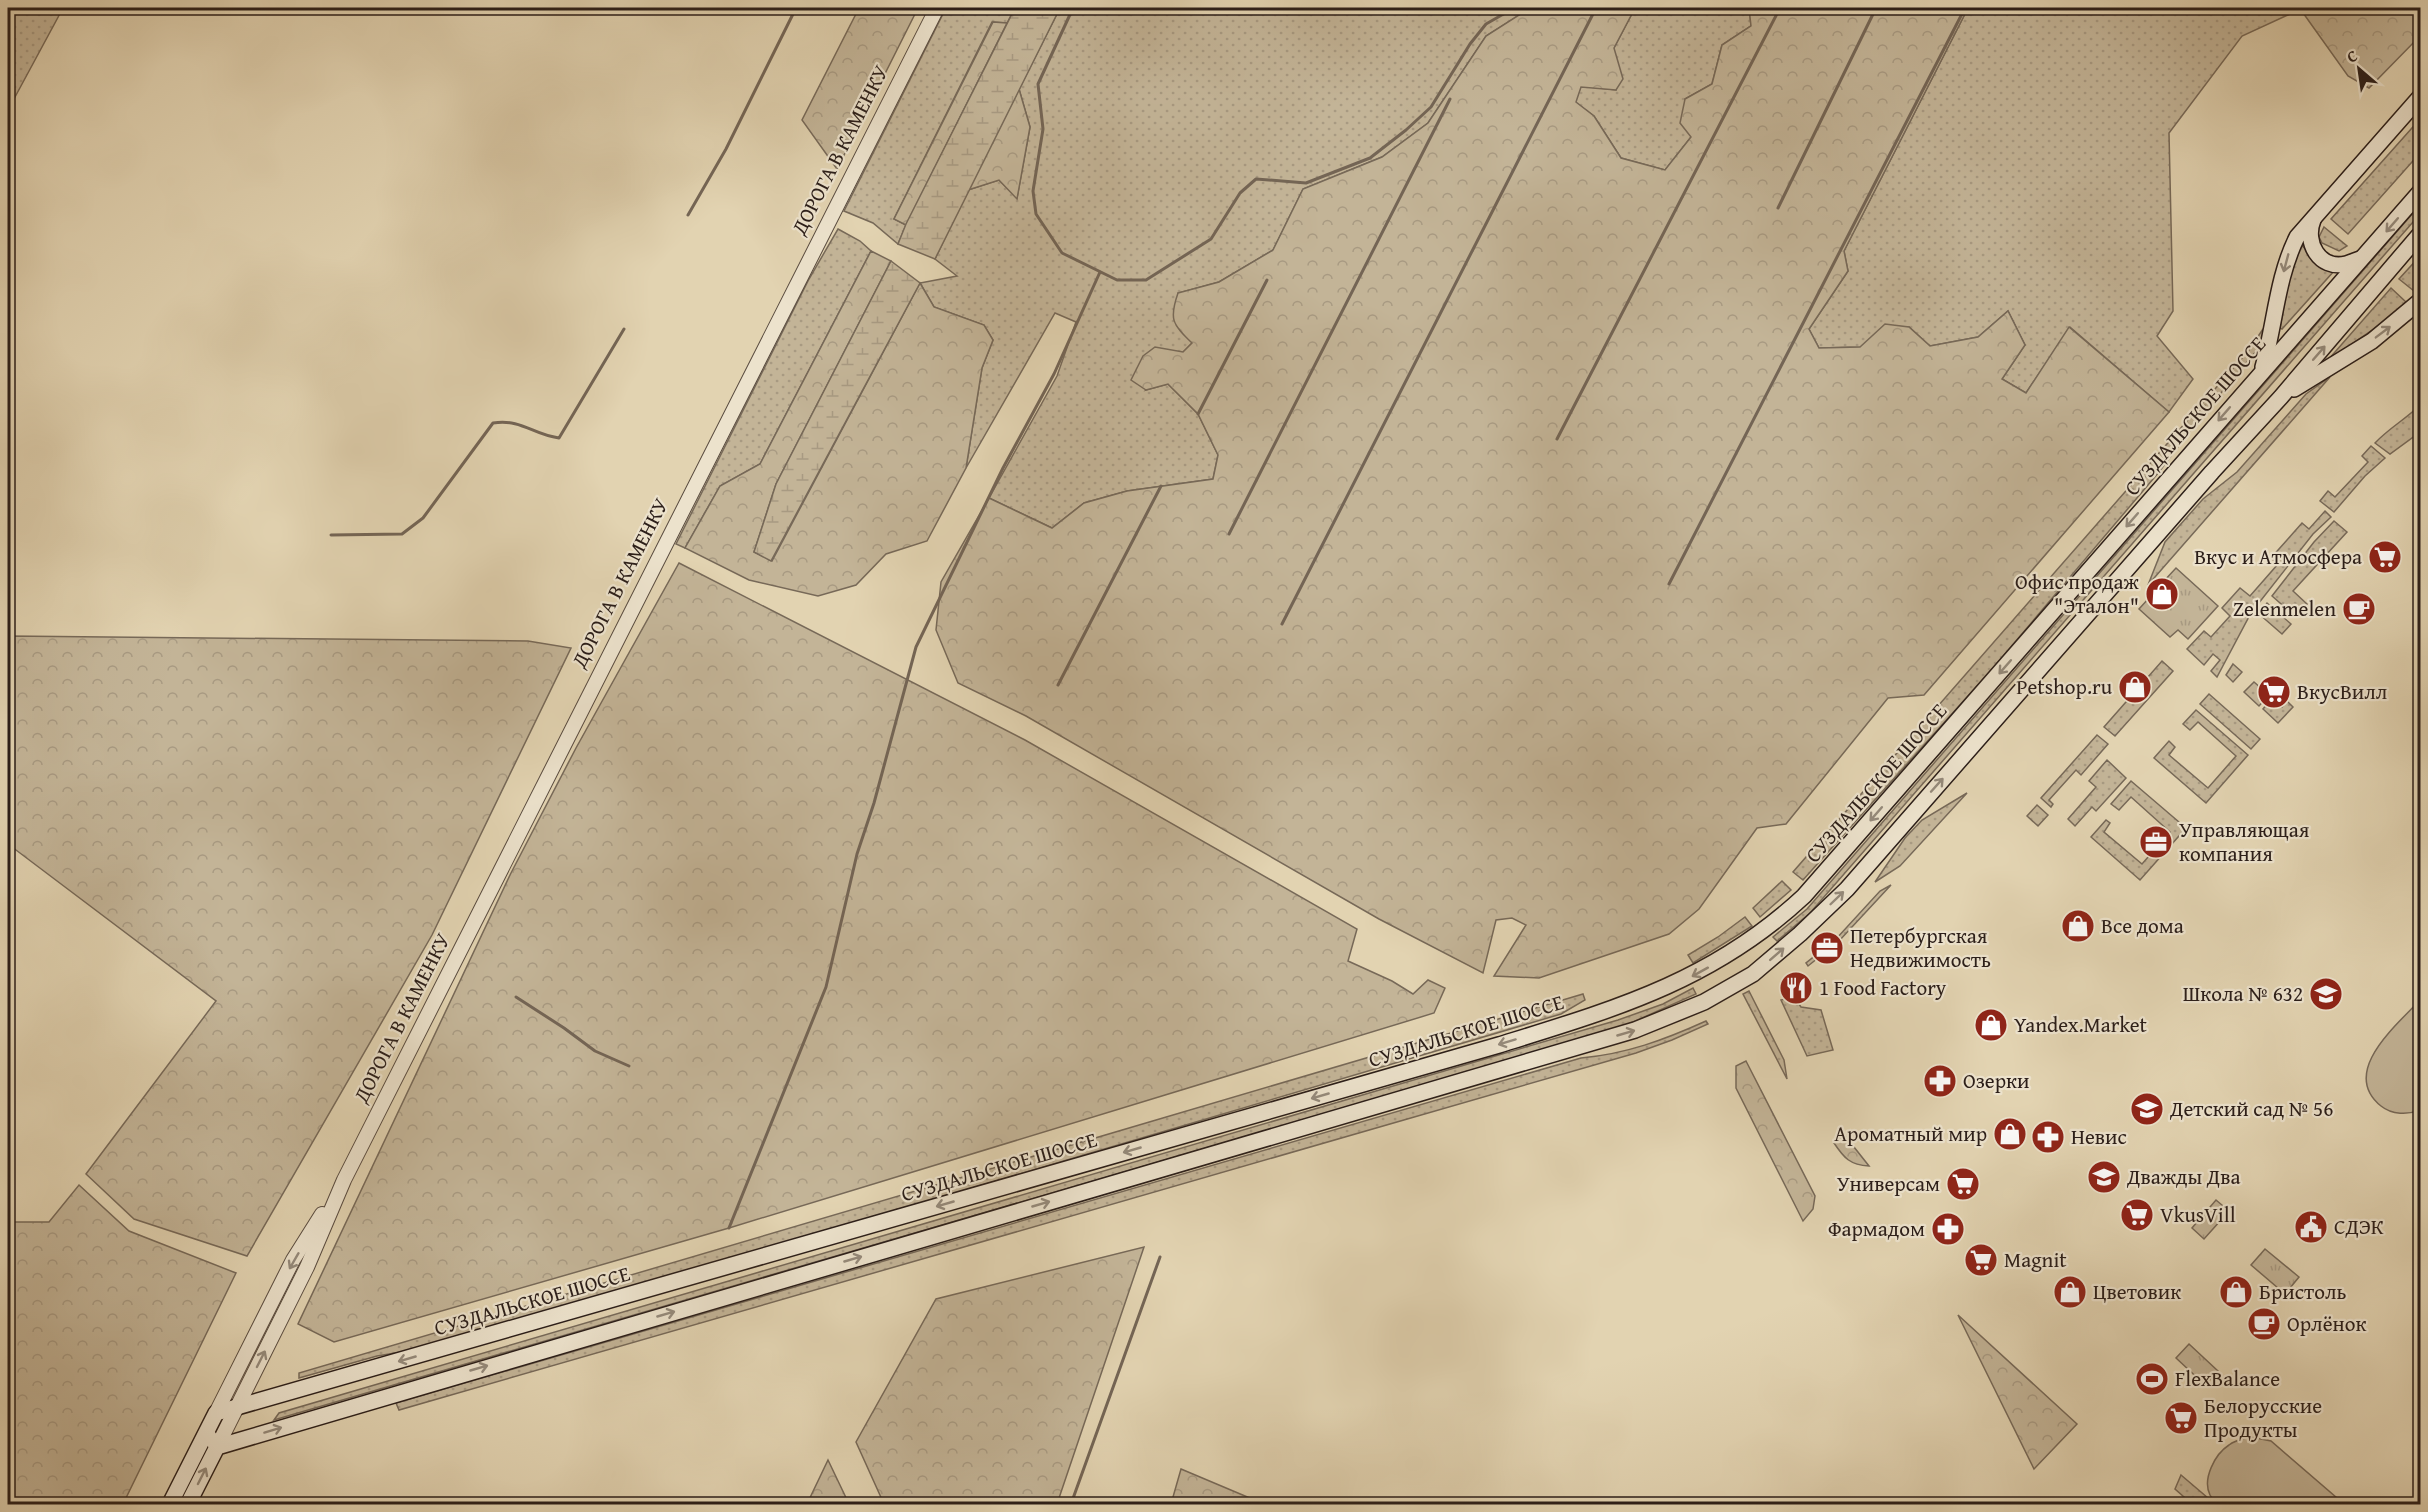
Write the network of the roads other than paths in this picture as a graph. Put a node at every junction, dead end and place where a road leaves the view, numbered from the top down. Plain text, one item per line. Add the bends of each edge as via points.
1 (937, 8) edge
2 (2421, 97) edge
3 (2421, 192) edge
4 (2316, 214) junction
5 (2421, 234) edge
6 (2362, 258) junction
7 (2421, 301) edge
8 (2263, 370) junction
9 (2281, 397) junction
10 (344, 1180) junction
11 (237, 1408) junction
12 (216, 1413) junction
13 (207, 1432) junction
14 (217, 1447) junction
15 (170, 1504) edge
16 (188, 1504) edge

1 - 10 street, ДОРОГА В КАМЕНКУ
2 - 4 main road
3 -> 6 main road, СУЗДАЛЬСКОЕ ШОССЕ
4 - 6 main road via 2309,241 2314,253 2325,261 2345,265
4 -> 8 main road via 2287,256
9 -> 5 main road
6 - 8 main road, СУЗДАЛЬСКОЕ ШОССЕ
9 -> 7 main road via 2372,341
8 -> 11 main road, СУЗДАЛЬСКОЕ ШОССЕ via 1804,896 1754,939 1692,976 1624,1004 1509,1042
14 -> 9 main road via 1570,1050 1704,1002 1754,974 1846,889
11 -> 10 street, ДОРОГА В КАМЕНКУ via 308,1267
10 -> 12 street, ДОРОГА В КАМЕНКУ via 294,1260
11 - 12 main road, СУЗДАЛЬСКОЕ ШОССЕ
11 - 14 street, ДОРОГА В КАМЕНКУ
12 - 13 main road, ДОРОГА В КАМЕНКУ
13 - 14 street
13 - 15 main road, ДОРОГА В КАМЕНКУ
16 -> 14 main road, ДОРОГА В КАМЕНКУ

